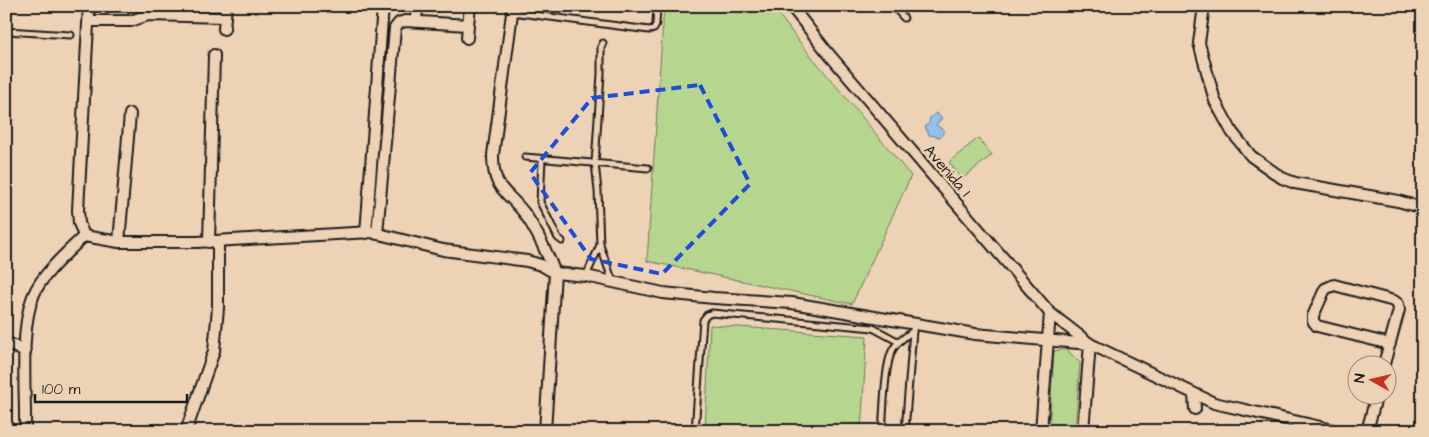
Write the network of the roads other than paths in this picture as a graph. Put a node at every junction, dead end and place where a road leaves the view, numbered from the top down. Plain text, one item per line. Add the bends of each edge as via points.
1 (89, 6) edge
2 (139, 6) edge
3 (383, 6) edge
4 (417, 6) edge
5 (470, 6) edge
6 (657, 6) edge
7 (791, 6) edge
8 (893, 6) edge
9 (1204, 6) edge
10 (513, 9) edge
11 (225, 11) edge
12 (139, 18) junction
13 (904, 18) dead end
14 (89, 21) junction
15 (416, 21) junction
16 (468, 25) junction
17 (224, 30) dead end
18 (6, 31) edge
19 (71, 35) dead end
20 (467, 38) dead end
21 (603, 43) dead end
22 (214, 54) dead end
23 (130, 114) dead end
24 (525, 157) dead end
25 (542, 159) junction
26 (594, 163) junction
27 (648, 168) dead end
28 (1423, 208) edge
29 (372, 233) junction
30 (84, 236) junction
31 (214, 241) junction
32 (562, 241) dead end
33 (119, 242) junction
34 (600, 245) junction
35 (555, 273) junction
36 (586, 276) junction
37 (613, 282) junction
38 (1050, 313) junction
39 (914, 327) junction
40 (1049, 341) junction
41 (6, 342) edge
42 (899, 342) junction
43 (1090, 344) junction
44 (1390, 344) junction
45 (25, 352) junction
46 (1387, 354) edge
47 (1194, 394) junction
48 (1374, 404) edge
49 (1195, 409) dead end
50 (25, 431) edge
51 (186, 431) edge
52 (545, 431) edge
53 (695, 431) edge
54 (882, 431) edge
55 (905, 431) edge
56 (1041, 431) edge
57 (1083, 431) edge
58 (1338, 431) edge
59 (1366, 431) edge

1 - 14 street
2 - 12 street
3 - 29 street
4 - 15 street
5 - 16 street
6 - 10 lane via 656,24 649,30
7 - 38 street, Avenida 1
8 - 13 lane
9 - 28 street via 1199,42 1215,101 1232,132 1251,156 1282,178 1295,183
10 - 35 street via 493,170 496,182 532,224
11 - 12 street
11 - 17 street
12 - 14 street via 119,22
14 - 30 street via 78,216
15 - 16 street
15 - 29 street via 398,24 395,28
16 - 20 street
18 - 19 lane
21 - 26 lane
22 - 31 street
23 - 33 street
24 - 25 lane
25 - 26 lane
25 - 32 lane via 540,202
26 - 27 lane
26 - 34 lane
29 - 31 street
29 - 35 street via 443,250 528,261
30 - 33 street
30 - 45 street via 55,263 34,293 26,326
31 - 33 street
31 - 51 street via 218,308 214,350
34 - 36 lane
34 - 37 lane
35 - 36 street
35 - 52 street
36 - 37 street
37 - 39 street via 672,294 792,303
38 - 40 street
38 - 43 street, Avenida 1
39 - 40 street
39 - 42 lane
39 - 55 lane
40 - 43 street
40 - 56 street
41 - 45 street
42 - 53 lane via 873,328 707,315 703,320
42 - 54 lane via 887,367
43 - 47 street
43 - 57 street
44 - 44 street via 1400,310 1394,300 1334,285 1325,289 1313,316 1317,326
44 - 46 street
45 - 50 street
47 - 49 street
47 - 58 street via 1214,403
48 - 59 street

